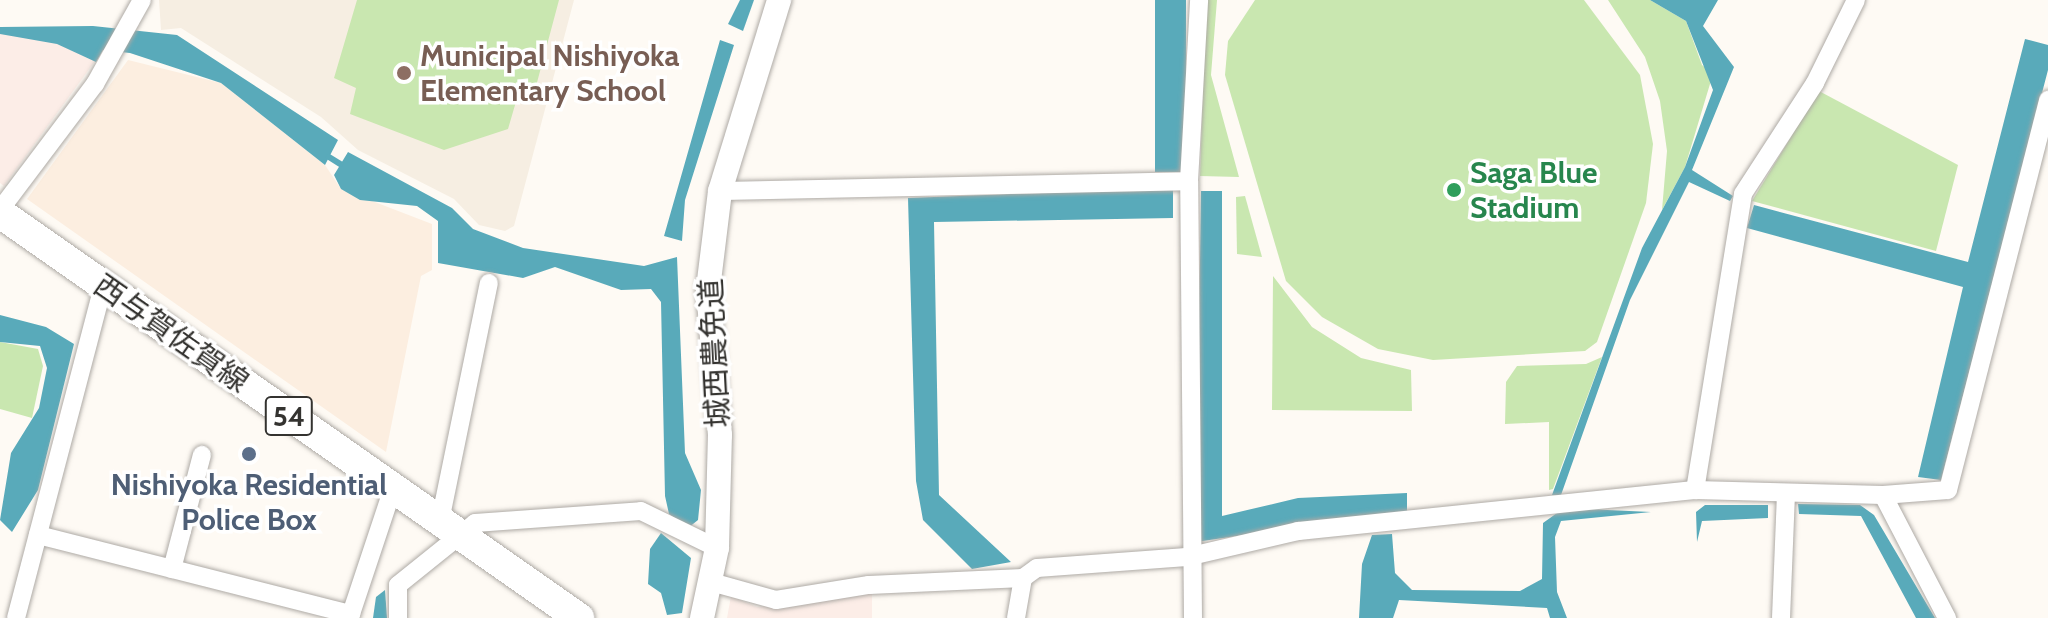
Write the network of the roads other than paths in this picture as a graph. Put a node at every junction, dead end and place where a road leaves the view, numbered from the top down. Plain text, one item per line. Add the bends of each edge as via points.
1 (142, 0) edge
2 (779, 0) edge
3 (1199, 0) edge
4 (1856, 0) edge
5 (2048, 100) edge
6 (1189, 181) junction
7 (720, 191) junction
8 (0, 212) edge
9 (489, 283) dead end
10 (103, 287) junction
11 (202, 455) dead end
12 (393, 488) junction
13 (1695, 490) junction
14 (1786, 494) junction
15 (1883, 495) junction
16 (448, 526) junction
17 (38, 535) junction
18 (717, 548) junction
19 (1187, 557) junction
20 (172, 569) junction
21 (1023, 578) junction
22 (711, 582) junction
23 (0, 595) edge
24 (18, 610) edge
25 (398, 618) edge
26 (579, 618) edge
27 (702, 618) edge
28 (1016, 618) edge
29 (1193, 618) edge
30 (1781, 618) edge
31 (1947, 618) edge

1 - 8 street via 114,55
2 - 7 street, 城西農免道
3 - 6 street
4 - 13 street via 1815,83 1743,194
5 - 15 street via 1948,490
6 - 7 street
6 - 19 street
7 - 18 street, 城西農免道 via 708,289 720,435
8 - 10 main road, 西与賀佐賀線 / 54
9 - 16 street
10 - 12 main road, 西与賀佐賀線 / 54
10 - 17 street
11 - 20 street
12 - 16 main road, 西与賀佐賀線 / 54
12 - 20 street via 351,614
13 - 14 street
13 - 19 street via 1298,531
14 - 15 street
14 - 30 street
15 - 31 street
16 - 18 street via 618,509 663,518
16 - 25 street via 398,585
16 - 26 main road, 西与賀佐賀線 / 54
17 - 20 street
17 - 24 street
18 - 22 street, 城西農免道
19 - 21 street via 1037,568
19 - 29 street
21 - 22 street via 869,585 776,600
21 - 28 street
22 - 27 street, 城西農免道
23 - 24 street

